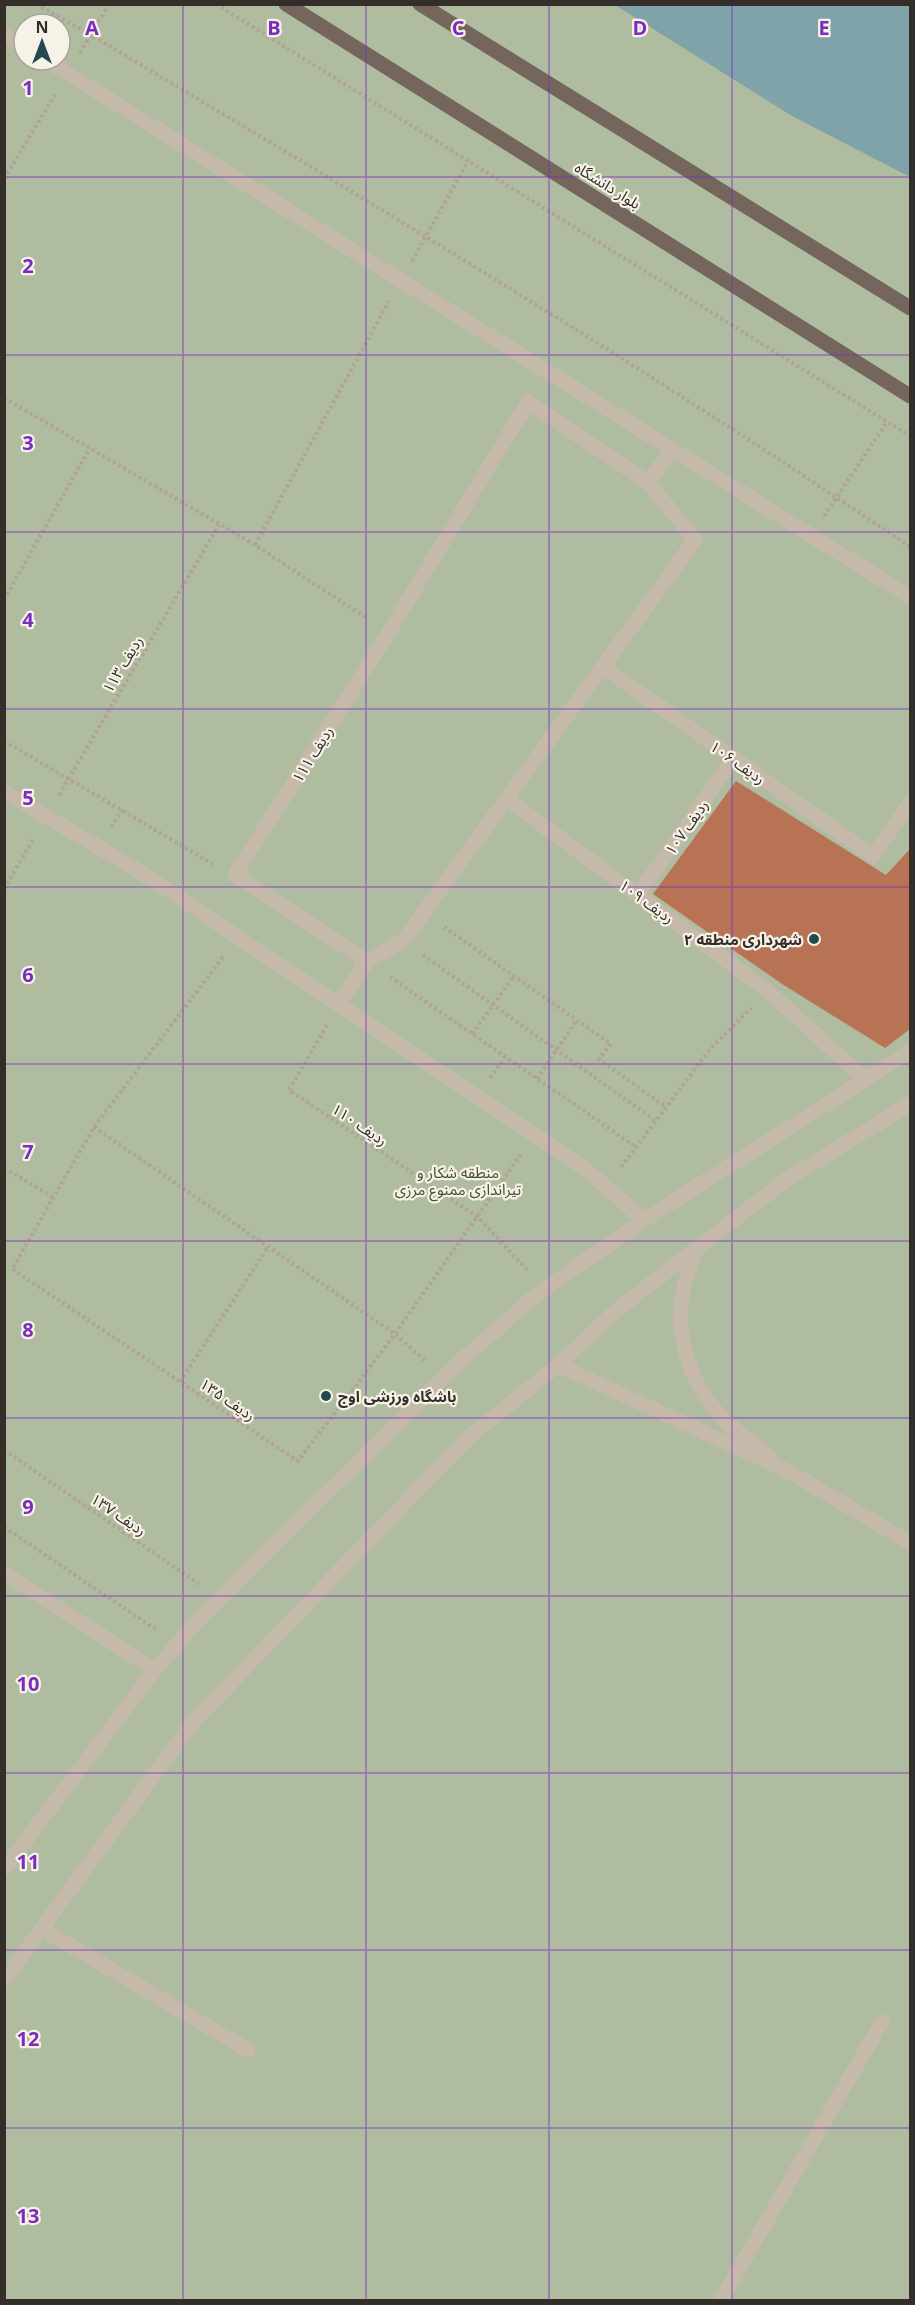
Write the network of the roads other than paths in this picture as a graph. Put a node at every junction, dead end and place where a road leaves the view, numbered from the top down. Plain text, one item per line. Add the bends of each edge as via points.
1 (286, 4) edge
2 (420, 4) edge
3 (65, 72) edge
4 (910, 308) edge
5 (910, 396) edge
6 (673, 449) junction
7 (648, 482) junction
8 (910, 597) edge
9 (603, 667) junction
10 (733, 759) junction
11 (4, 792) edge
12 (507, 799) junction
13 (910, 803) edge
14 (638, 895) junction
15 (367, 961) junction
16 (338, 1005) junction
17 (910, 1051) edge
18 (865, 1078) junction
19 (910, 1104) edge
20 (644, 1220) junction
21 (697, 1249) junction
22 (558, 1365) junction
23 (788, 1471) junction
24 (910, 1543) edge
25 (4, 1573) edge
26 (155, 1670) junction
27 (4, 1869) edge
28 (42, 1929) junction
29 (4, 1980) edge
30 (882, 2022) dead end
31 (248, 2050) dead end
32 (721, 2301) edge

1 - 5 main road, بلوار دانشگاه
2 - 4 main road
3 - 6 street
6 - 7 street
6 - 8 street
7 - 9 street via 695,540
7 - 15 street, ردیف ۱۱۱ via 528,402 235,875
9 - 10 street, ردیف ۱۰۶
9 - 12 street
10 - 13 street, ردیف ۱۰۶ via 873,856
10 - 14 street, ردیف ۱۰۷
11 - 16 street via 207,915
12 - 14 street, ردیف ۱۰۹
12 - 15 street via 403,941
14 - 18 street, ردیف ۱۰۹ via 768,991
15 - 16 street
16 - 20 street via 583,1167
17 - 18 street
18 - 20 street
19 - 21 street via 786,1180
20 - 26 street via 545,1289 443,1378 220,1598
21 - 22 street via 618,1309
21 - 23 street via 685,1282 681,1316 685,1350 697,1383 716,1411
22 - 23 street
22 - 28 street via 469,1437 193,1722
23 - 24 street
25 - 26 street
26 - 27 street
28 - 29 street
28 - 31 street
30 - 32 street

